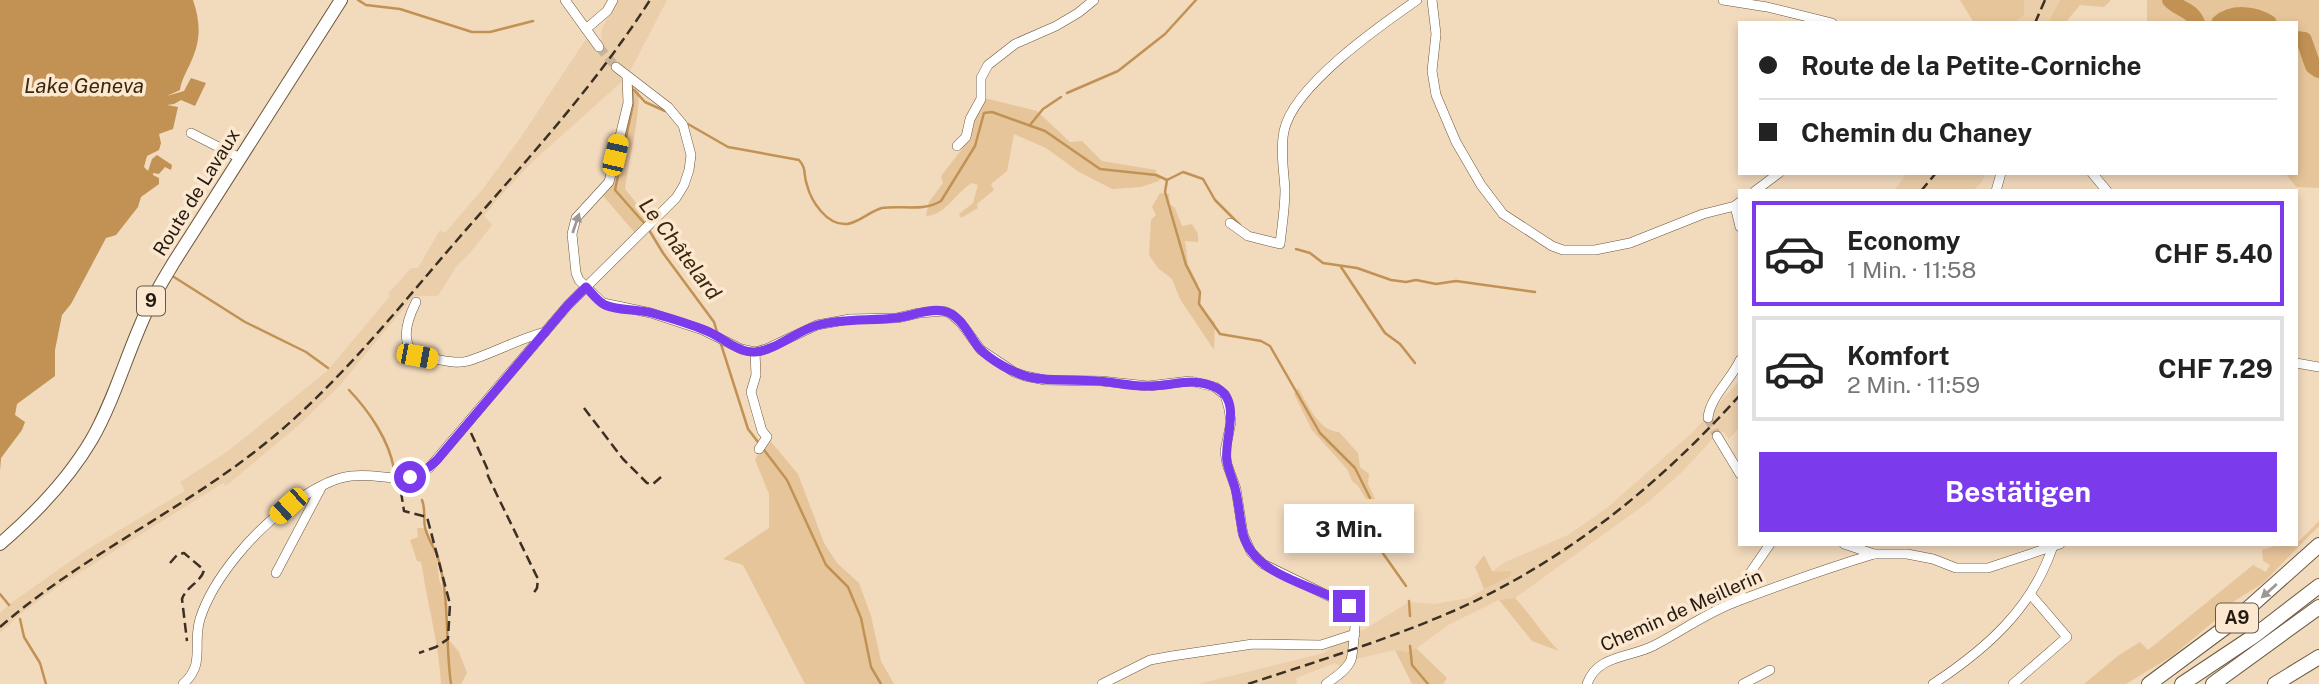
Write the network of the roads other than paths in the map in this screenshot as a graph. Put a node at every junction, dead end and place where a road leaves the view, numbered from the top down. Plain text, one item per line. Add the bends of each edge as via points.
1 (341, 0) edge
2 (565, 0) edge
3 (614, 0) edge
4 (1094, 0) edge
5 (1417, 0) edge
6 (1432, 0) edge
7 (1723, 0) edge
8 (1824, 21) edge
9 (586, 29) junction
10 (599, 47) tunnel mouth
11 (616, 67) tunnel mouth
12 (627, 77) junction
13 (191, 132) dead end
14 (957, 146) dead end
15 (240, 158) junction
16 (1776, 175) edge
17 (2094, 175) edge
18 (1758, 189) edge
19 (2105, 189) edge
20 (1737, 204) edge
21 (1230, 223) dead end
22 (586, 287) junction
23 (416, 302) dead end
24 (545, 332) junction
25 (755, 352) junction
26 (2298, 363) edge
27 (1738, 364) edge
28 (2319, 367) edge
29 (1709, 418) dead end
30 (1717, 436) tunnel mouth
31 (763, 443) dead end
32 (1738, 471) edge
33 (322, 486) junction
34 (0, 544) edge
35 (2319, 545) edge
36 (1769, 546) edge
37 (1850, 546) edge
38 (2055, 546) edge
39 (1874, 554) junction
40 (276, 573) dead end
41 (2319, 586) edge
42 (2031, 595) junction
43 (1737, 601) junction
44 (2319, 607) edge
45 (1355, 631) junction
46 (2319, 657) edge
47 (1770, 670) dead end
48 (1588, 682) edge
49 (183, 684) edge
50 (1102, 684) edge
51 (1326, 684) edge
52 (1744, 684) edge
53 (1933, 684) edge
54 (2013, 684) edge
55 (2149, 684) edge
56 (2182, 684) edge
57 (2213, 684) edge
58 (2275, 684) edge

1 - 15 main road, Route de Lavaux / 9
2 - 9 street
3 - 9 street
4 - 14 street via 988,65 981,78 981,99
5 - 21 street via 1340,58 1290,117 1282,145 1285,194 1280,244 1248,236
6 - 20 street via 1436,94 1456,142 1503,214 1552,246 1595,250 1630,243
7 - 8 street
9 - 10 street
11 - 12 street
22 -> 12 street via 576,273 572,234 576,218 609,182 628,103
12 - 22 street via 674,112 686,132 690,163 676,198
13 - 15 street
15 - 34 main road, Route de Lavaux / 9 via 152,301 103,418 82,454 46,500
16 - 18 street
17 - 19 street
22 - 24 street
22 - 25 street via 608,306 651,313
23 - 24 street via 406,331 417,356 466,361
24 - 33 street via 429,467 410,477 352,475
25 - 31 street via 751,392
25 - 45 street via 817,325 946,311 981,350 1025,376 1148,386 1190,381 1221,391 1230,414 1227,464 1248,546 1263,564 1349,606 1355,614
26 - 28 street
27 - 29 street via 1710,406
30 - 32 street
33 - 40 street
33 - 49 street via 279,514 222,577 201,616 197,666
35 -> 55 highway, A9 via 2234,621
36 - 43 street
37 - 39 street
38 - 39 street via 1988,568 1956,568 1907,554
38 - 42 street
39 - 43 street, Chemin de Meillerin
41 - 56 highway, A9
42 - 53 street via 1990,642
42 - 54 street via 2067,637
43 - 48 street, Chemin de Meillerin via 1652,647 1608,661 1594,669
44 - 57 highway, A9
45 - 50 street via 1321,645 1253,644 1150,660
45 - 51 street via 1351,660
46 - 58 highway
47 - 52 street

